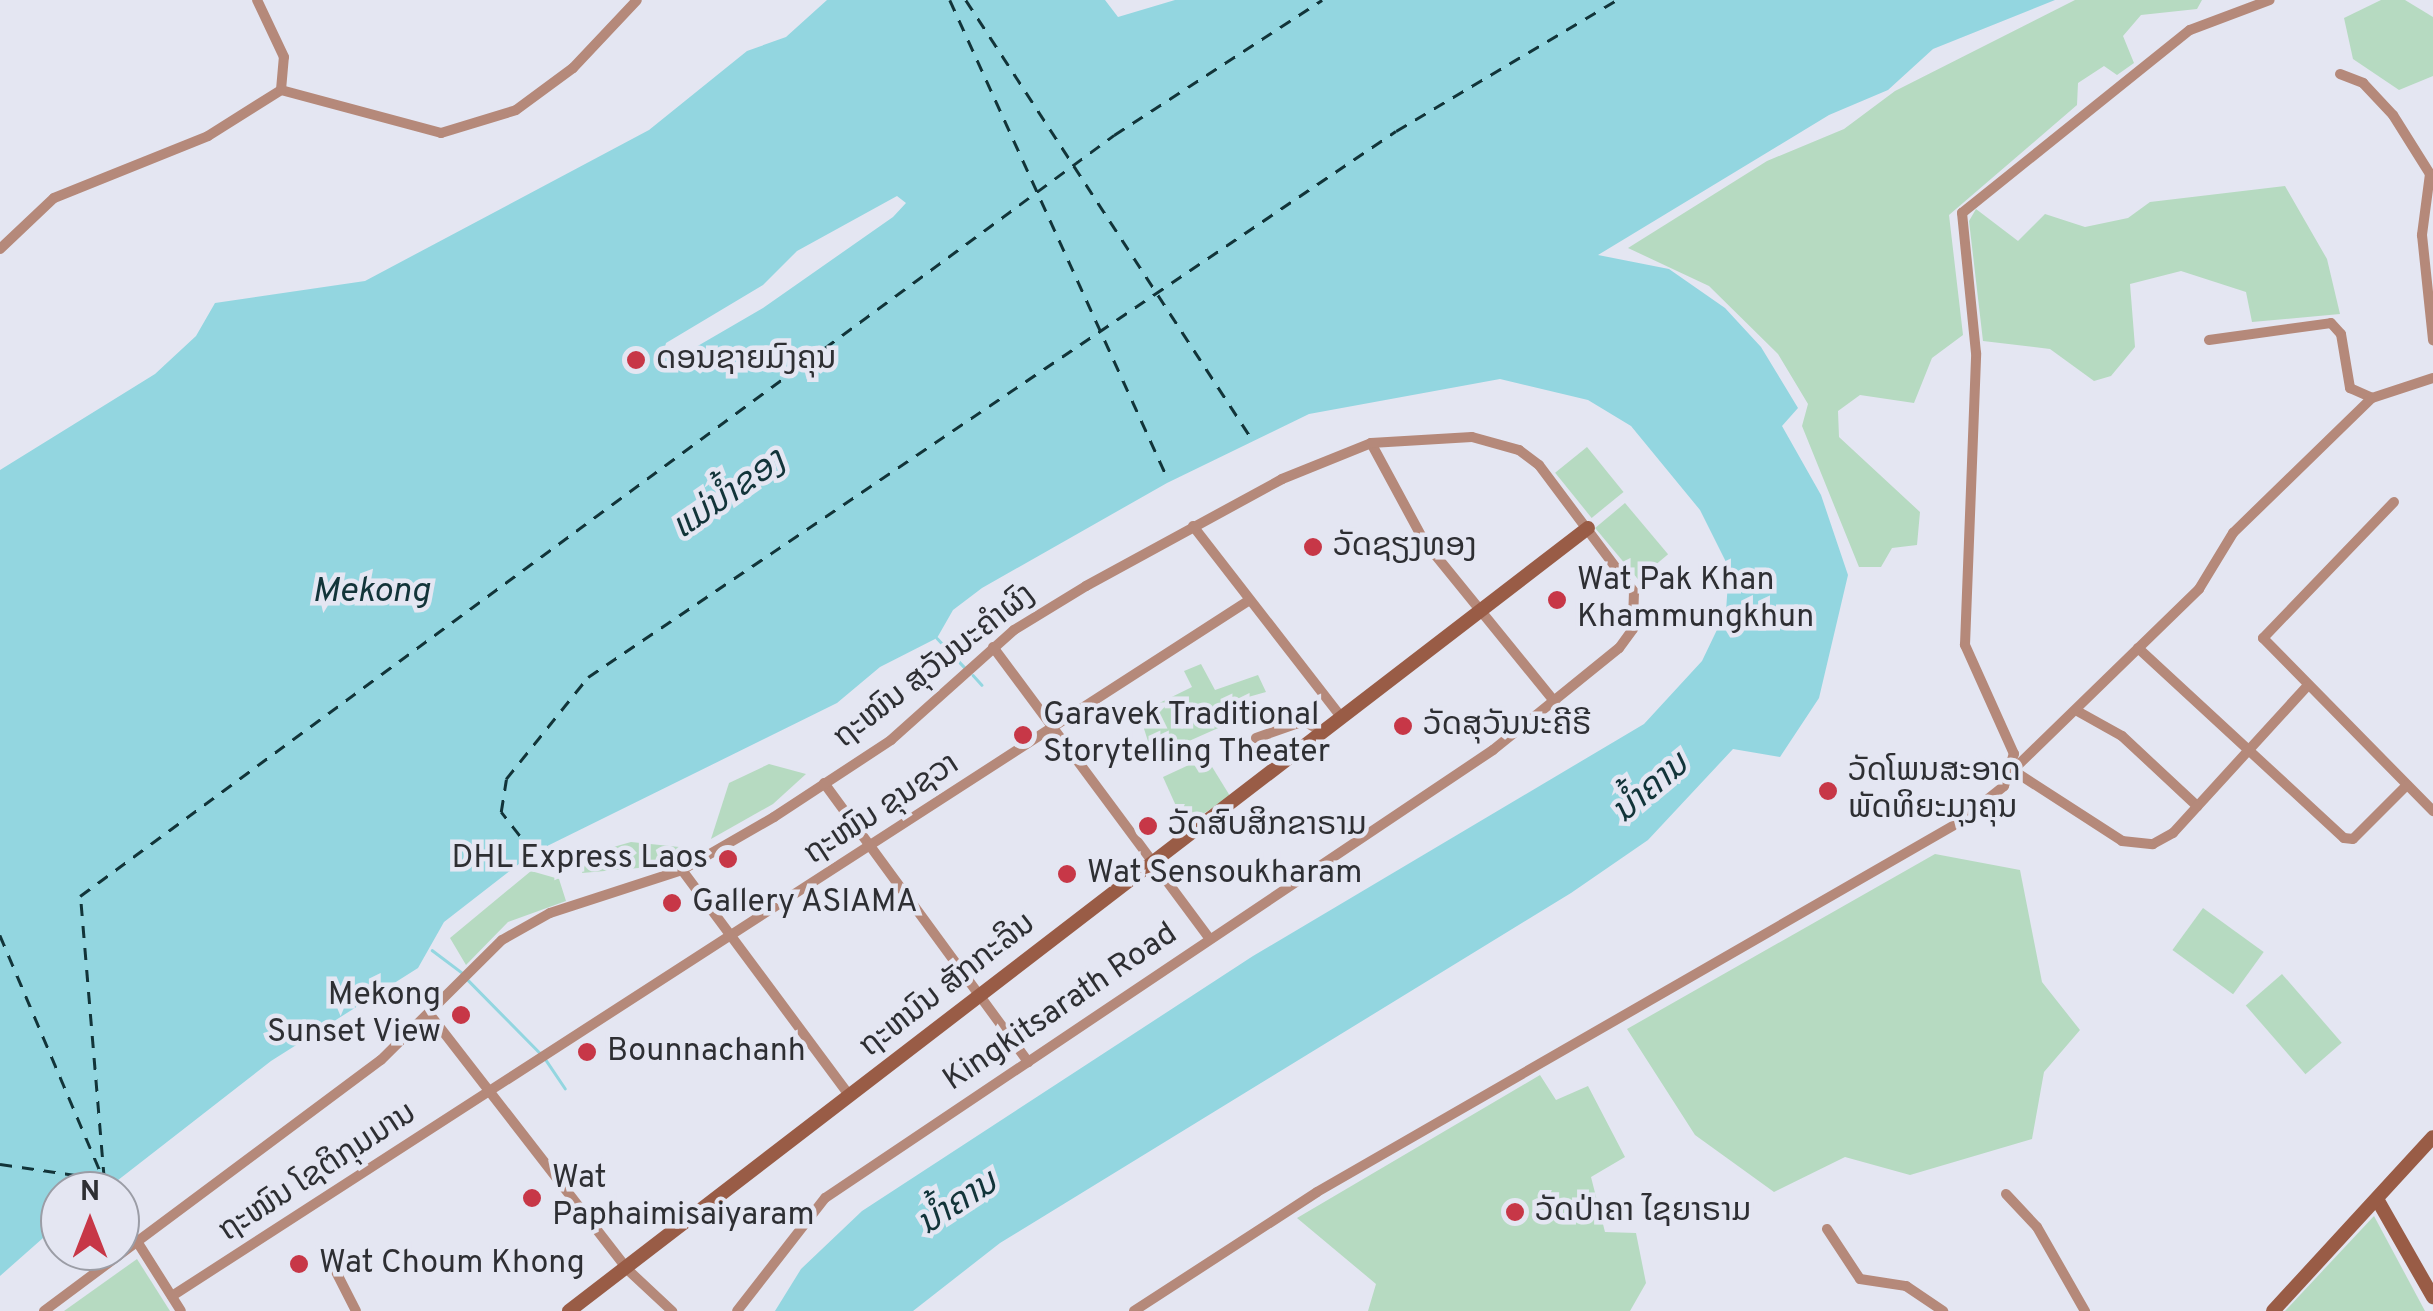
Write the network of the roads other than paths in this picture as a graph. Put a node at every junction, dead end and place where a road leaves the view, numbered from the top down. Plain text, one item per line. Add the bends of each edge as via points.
1 (257, 0) edge
2 (637, 0) edge
3 (2270, 0) edge
4 (2340, 74) dead end
5 (281, 90) junction
6 (0, 249) edge
7 (2209, 340) dead end
8 (2433, 340) edge
9 (2433, 378) edge
10 (2372, 398) junction
11 (1371, 443) junction
12 (2394, 502) dead end
13 (1192, 526) junction
14 (1588, 528) junction
15 (1248, 601) junction
16 (1484, 609) junction
17 (992, 647) junction
18 (2138, 648) junction
19 (2307, 686) junction
20 (1555, 702) junction
21 (2079, 712) junction
22 (1342, 718) junction
23 (1052, 728) junction
24 (1322, 732) junction
25 (1256, 738) dead end
26 (2246, 749) junction
27 (2014, 770) junction
28 (824, 783) junction
29 (2407, 785) junction
30 (2197, 806) junction
31 (2433, 812) edge
32 (868, 850) junction
33 (1153, 863) junction
34 (682, 870) junction
35 (728, 938) junction
36 (1209, 938) junction
37 (978, 997) junction
38 (431, 1016) junction
39 (1028, 1062) junction
40 (492, 1091) junction
41 (850, 1096) junction
42 (2433, 1138) edge
43 (2006, 1194) dead end
44 (2377, 1200) junction
45 (1826, 1229) dead end
46 (140, 1242) edge
47 (140, 1246) edge
48 (330, 1260) dead end
49 (626, 1269) junction
50 (99, 1271) edge
51 (172, 1296) junction
52 (2433, 1297) edge
53 (44, 1311) edge
54 (182, 1311) edge
55 (356, 1311) edge
56 (569, 1311) edge
57 (672, 1311) edge
58 (737, 1311) edge
59 (1134, 1311) edge
60 (1943, 1311) edge
61 (2086, 1311) edge
62 (2273, 1311) edge

1 - 5 street via 284,56
2 - 5 street via 573,68 516,110 441,133
3 - 27 street via 2190,30 1962,212 1976,353 1965,644
4 - 8 street via 2363,83 2430,174 2422,234
5 - 6 street via 208,136 54,198
7 - 10 street via 2331,323 2341,334 2350,388
9 - 10 street
10 - 18 street via 2233,533 2198,589
11 - 13 street, ຖະໜົນ ສຸວັນນະຄໍາຜົງ
11 - 14 street, ຖະໜົນ ສຸວັນນະຄໍາຜົງ via 1426,435 1500,442 1539,465
11 - 16 street via 1424,541
12 - 19 street via 2264,634
13 - 15 street
13 - 17 street, ຖະໜົນ ສຸວັນນະຄໍາຜົງ
14 - 16 main road, ຖະຫນົນ ສັກກະລິນ
14 - 20 street, Kingkitsarath Road via 1626,574 1637,612 1619,648
15 - 22 street
15 - 23 street, ຖະໜົນ ຂຸນຊວາ
16 - 20 street
16 - 22 main road, ຖະຫນົນ ສັກກະລິນ
17 - 23 street
17 - 28 street, ຖະໜົນ ສຸວັນນະຄໍາຜົງ via 892,740
18 - 21 street
18 - 26 street
19 - 26 street
19 - 29 street
20 - 36 street, Kingkitsarath Road
21 - 27 street
21 - 30 street via 2122,736
22 - 24 main road, ຖະຫນົນ ສັກກະລິນ
23 - 32 street, ຖະໜົນ ຂຸນຊວາ
23 - 33 street
24 - 25 street via 1304,721
24 - 33 main road, ຖະຫນົນ ສັກກະລິນ
26 - 29 street via 2348,840
26 - 30 street
27 - 30 street via 2138,846 2174,833
27 - 59 street via 1958,823 1318,1192
28 - 32 street
28 - 34 street, ຖະໜົນ ສຸວັນນະຄໍາຜົງ
29 - 31 street
32 - 35 street, ຖະໜົນ ຂຸນຊວາ
32 - 37 street
33 - 36 street
33 - 37 main road, ຖະຫນົນ ສັກກະລິນ
34 - 35 street
34 - 38 street, ຖະໜົນ ສຸວັນນະຄໍາຜົງ via 550,913 502,940
35 - 40 street, ຖະໜົນ ຂຸນຊວາ
35 - 41 street
36 - 39 street, Kingkitsarath Road
37 - 39 street
37 - 41 main road, ຖະຫນົນ ສັກກະລິນ
38 - 40 street
38 - 46 street, ຖະໜົນ ສຸວັນນະຄໍາຜົງ
39 - 58 street, Kingkitsarath Road via 825,1198
40 - 49 street
40 - 51 street, ຖະໜົນ ໂຊຕິກຸມມານ
41 - 49 main road, ຖະຫນົນ ສັກກະລິນ
42 - 44 main road
43 - 61 street via 2037,1227
44 - 52 main road
44 - 62 main road
45 - 60 street via 1860,1279 1906,1286
47 - 51 street
48 - 55 street
49 - 56 main road, ຖະຫນົນ ສັກກະລິນ
49 - 57 street
50 - 53 street, ຖະໜົນ ສຸວັນນະຄໍາຜົງ
51 - 54 street

